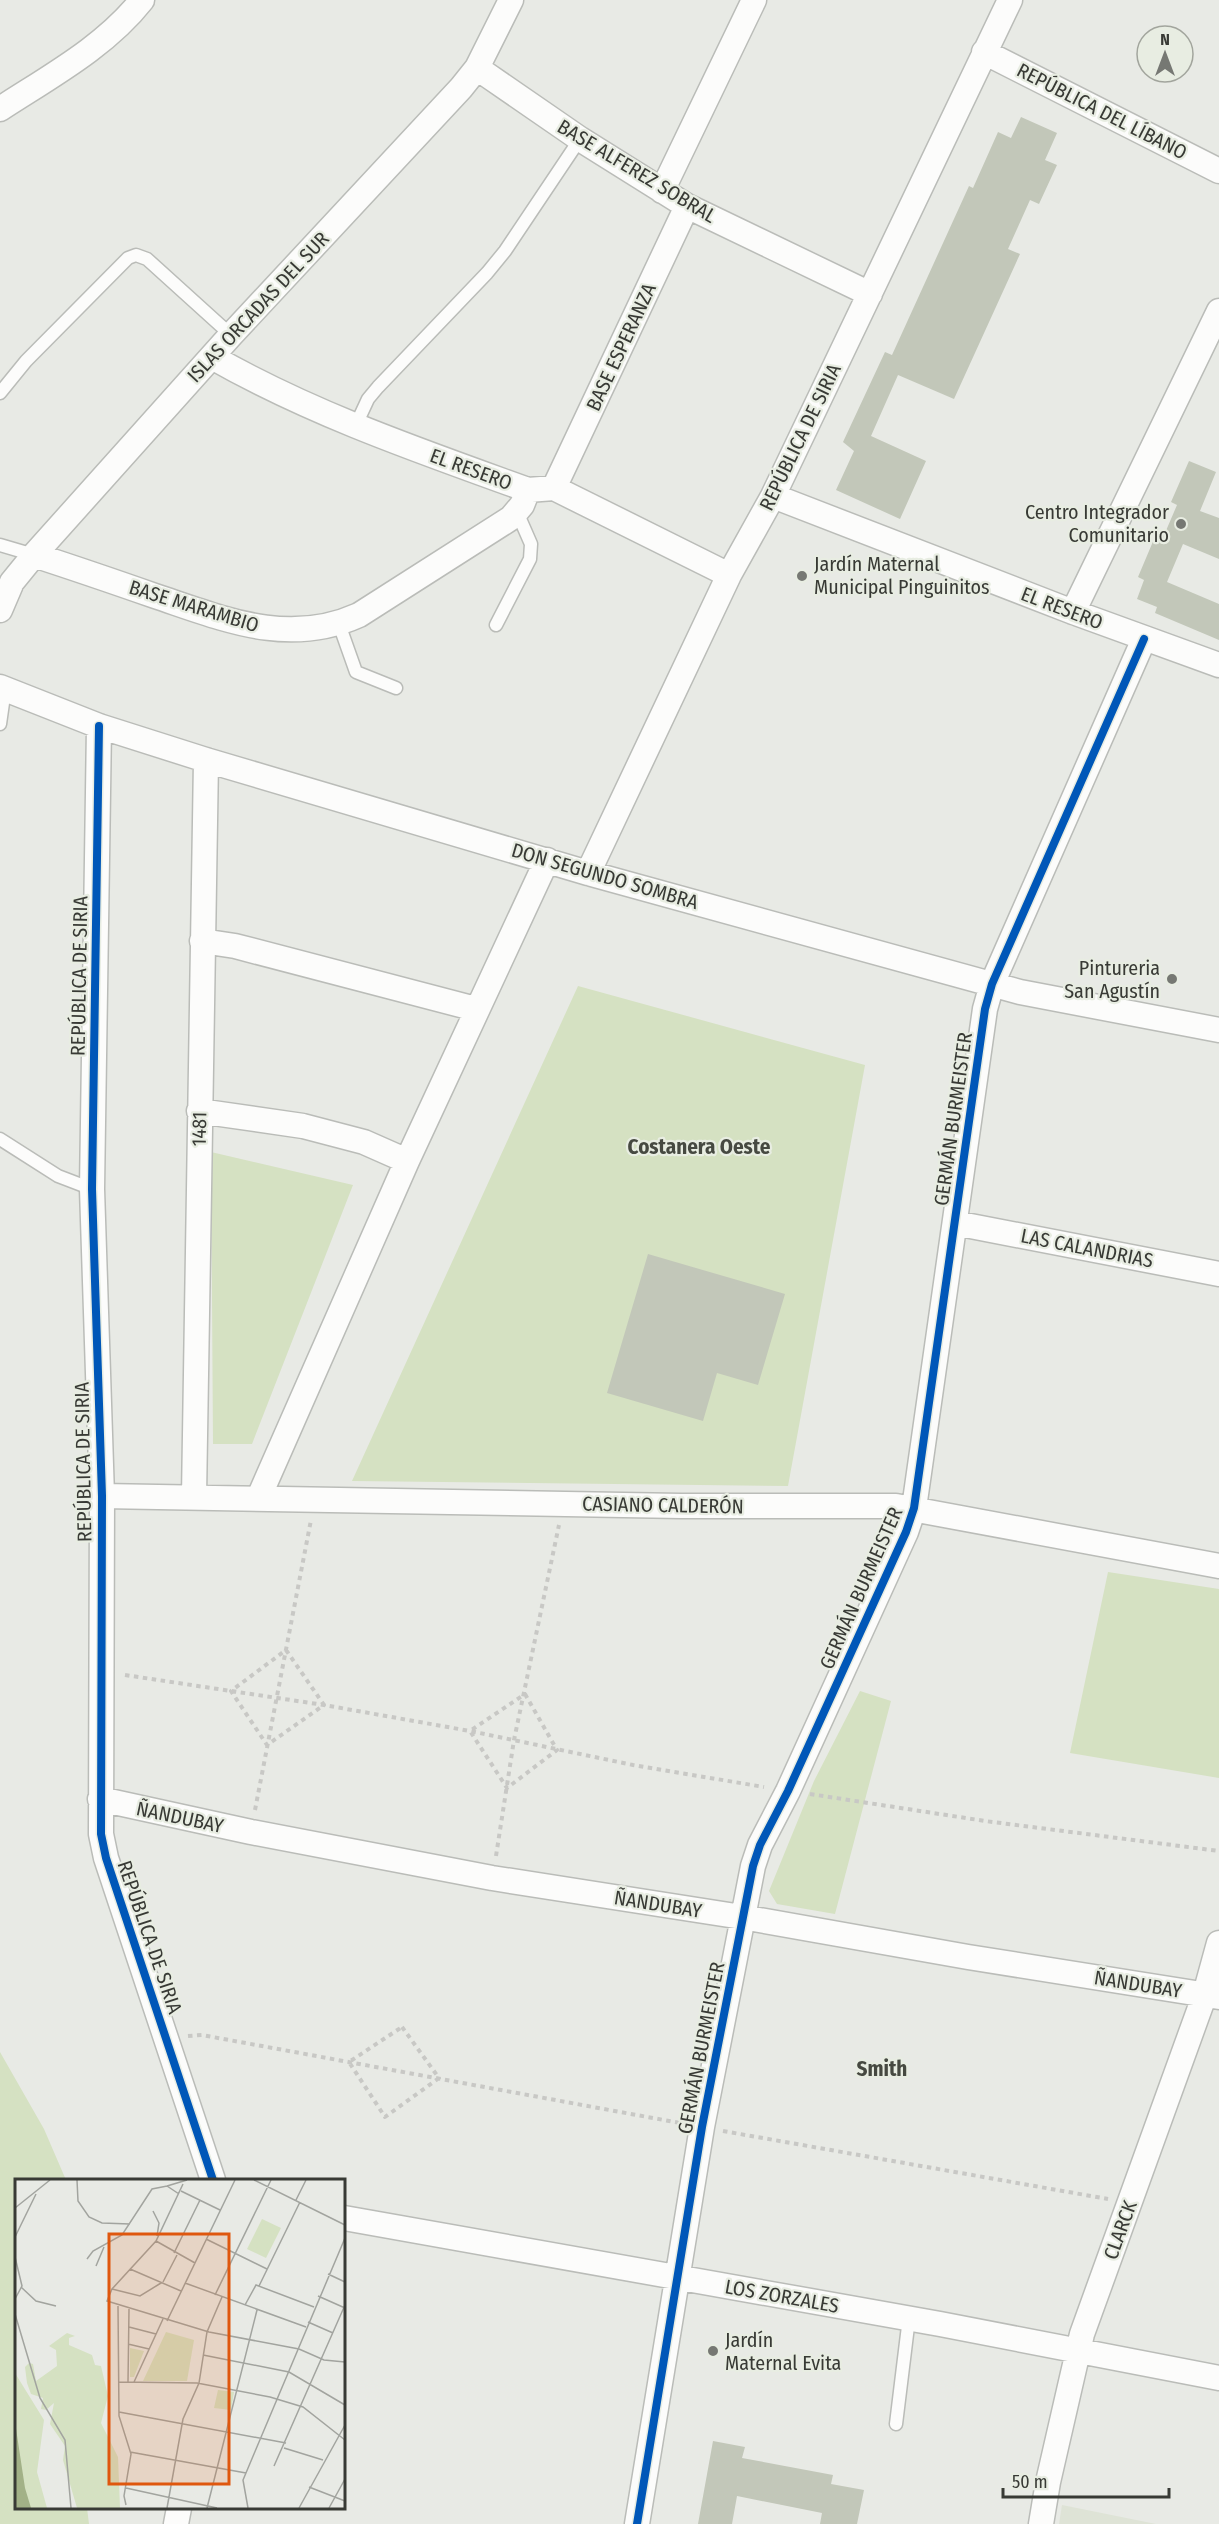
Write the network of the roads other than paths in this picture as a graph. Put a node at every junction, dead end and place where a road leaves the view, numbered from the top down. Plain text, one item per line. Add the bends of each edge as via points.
1 (142, 0) edge
2 (493, 0) edge
3 (511, 0) edge
4 (754, 0) edge
5 (1010, 0) edge
6 (984, 52) junction
7 (481, 59) junction
8 (0, 109) edge
9 (580, 139) junction
10 (1219, 171) edge
11 (662, 191) junction
12 (687, 206) junction
13 (870, 294) junction
14 (1219, 311) edge
15 (231, 335) junction
16 (212, 357) junction
17 (0, 393) edge
18 (355, 427) junction
19 (554, 488) junction
20 (528, 490) junction
21 (773, 496) junction
22 (517, 512) junction
23 (0, 545) edge
24 (34, 555) junction
25 (729, 574) junction
26 (0, 610) edge
27 (1073, 612) junction
28 (339, 624) junction
29 (496, 625) dead end
30 (1144, 639) junction
31 (1219, 665) edge
32 (2, 688) edge
33 (396, 688) dead end
34 (0, 724) edge
35 (99, 726) junction
36 (206, 760) junction
37 (547, 860) junction
38 (588, 873) junction
39 (202, 941) junction
40 (992, 984) junction
41 (476, 1009) junction
42 (1219, 1030) edge
43 (199, 1111) junction
44 (0, 1139) edge
45 (406, 1161) junction
46 (92, 1189) junction
47 (955, 1223) junction
48 (1219, 1274) edge
49 (102, 1496) junction
50 (194, 1497) junction
51 (258, 1497) junction
52 (914, 1508) junction
53 (1219, 1566) edge
54 (100, 1799) junction
55 (742, 1917) junction
56 (1219, 1943) edge
57 (1212, 1996) edge
58 (212, 2179) edge
59 (345, 2218) edge
60 (677, 2278) junction
61 (909, 2318) junction
62 (1078, 2351) junction
63 (1219, 2378) edge
64 (896, 2424) dead end
65 (179, 2509) edge
66 (176, 2524) edge
67 (637, 2524) edge
68 (1041, 2524) edge

1 - 8 street via 80,57
2 - 7 street
3 - 7 street, ISLAS ORCADAS DEL SUR
4 - 11 street
5 - 6 street, REPÚBLICA DE SIRIA
6 - 10 street, REPÚBLICA DEL LÍBANO
6 - 13 street, REPÚBLICA DE SIRIA
7 - 9 street, BASE ALFEREZ SOBRAL
7 - 15 street, ISLAS ORCADAS DEL SUR via 461,88
9 - 11 street, BASE ALFEREZ SOBRAL
9 - 18 lane via 505,251 378,387
11 - 12 street, BASE ALFEREZ SOBRAL
12 - 13 street, BASE ALFEREZ SOBRAL
12 - 19 street, BASE ESPERANZA
13 - 21 street, REPÚBLICA DE SIRIA
14 - 27 street
15 - 16 street, ISLAS ORCADAS DEL SUR
15 - 17 lane via 147,259 136,255 128,258 26,361
16 - 18 street, EL RESERO
16 - 24 street, ISLAS ORCADAS DEL SUR
18 - 20 street, EL RESERO
19 - 20 street, EL RESERO
19 - 25 street
20 - 22 street
21 - 25 street, REPÚBLICA DE SIRIA
21 - 27 street, EL RESERO
22 - 28 street, BASE MARAMBIO via 359,615
22 - 29 lane via 531,544 530,559
23 - 24 lane
24 - 26 street, ISLAS ORCADAS DEL SUR via 12,582
24 - 28 street, BASE MARAMBIO via 252,627 300,630
25 - 38 street, REPÚBLICA DE SIRIA
27 - 30 street, EL RESERO
28 - 33 lane via 356,672
30 - 31 street, EL RESERO
30 - 40 street, GERMÁN BURMEISTER
32 - 34 lane
32 - 35 street, DON SEGUNDO SOMBRA
35 - 36 street, DON SEGUNDO SOMBRA
35 - 46 street, REPÚBLICA DE SIRIA
36 - 37 street, DON SEGUNDO SOMBRA
36 - 39 street, 1481
37 - 38 street, DON SEGUNDO SOMBRA
37 - 41 street
38 - 40 street, DON SEGUNDO SOMBRA
39 - 41 street via 235,946
39 - 43 street, 1481
40 - 42 street, DON SEGUNDO SOMBRA
40 - 47 street, GERMÁN BURMEISTER via 985,1009
41 - 45 street
43 - 45 street via 303,1126 364,1142
43 - 50 street, 1481
44 - 46 lane via 58,1176
45 - 51 street
46 - 49 street, REPÚBLICA DE SIRIA
47 - 48 street, LAS CALANDRIAS
47 - 52 street, GERMÁN BURMEISTER
49 - 50 street, CASIANO CALDERÓN
49 - 54 street, REPÚBLICA DE SIRIA
50 - 51 street, CASIANO CALDERÓN
51 - 52 street, CASIANO CALDERÓN
52 - 53 street, CASIANO CALDERÓN
52 - 55 street, GERMÁN BURMEISTER via 788,1791 760,1845
54 - 55 street, ÑANDUBAY via 492,1878
54 - 58 street, REPÚBLICA DE SIRIA via 106,1858
55 - 57 street, ÑANDUBAY
55 - 60 street, GERMÁN BURMEISTER
56 - 57 street, CLARCK
57 - 62 street, CLARCK via 1130,2203
59 - 60 street, LOS ZORZALES
60 - 61 street, LOS ZORZALES
60 - 67 street, GERMÁN BURMEISTER
61 - 62 street, LOS ZORZALES
61 - 64 lane
62 - 63 street, LOS ZORZALES
62 - 68 street, CLARCK
65 - 66 street

